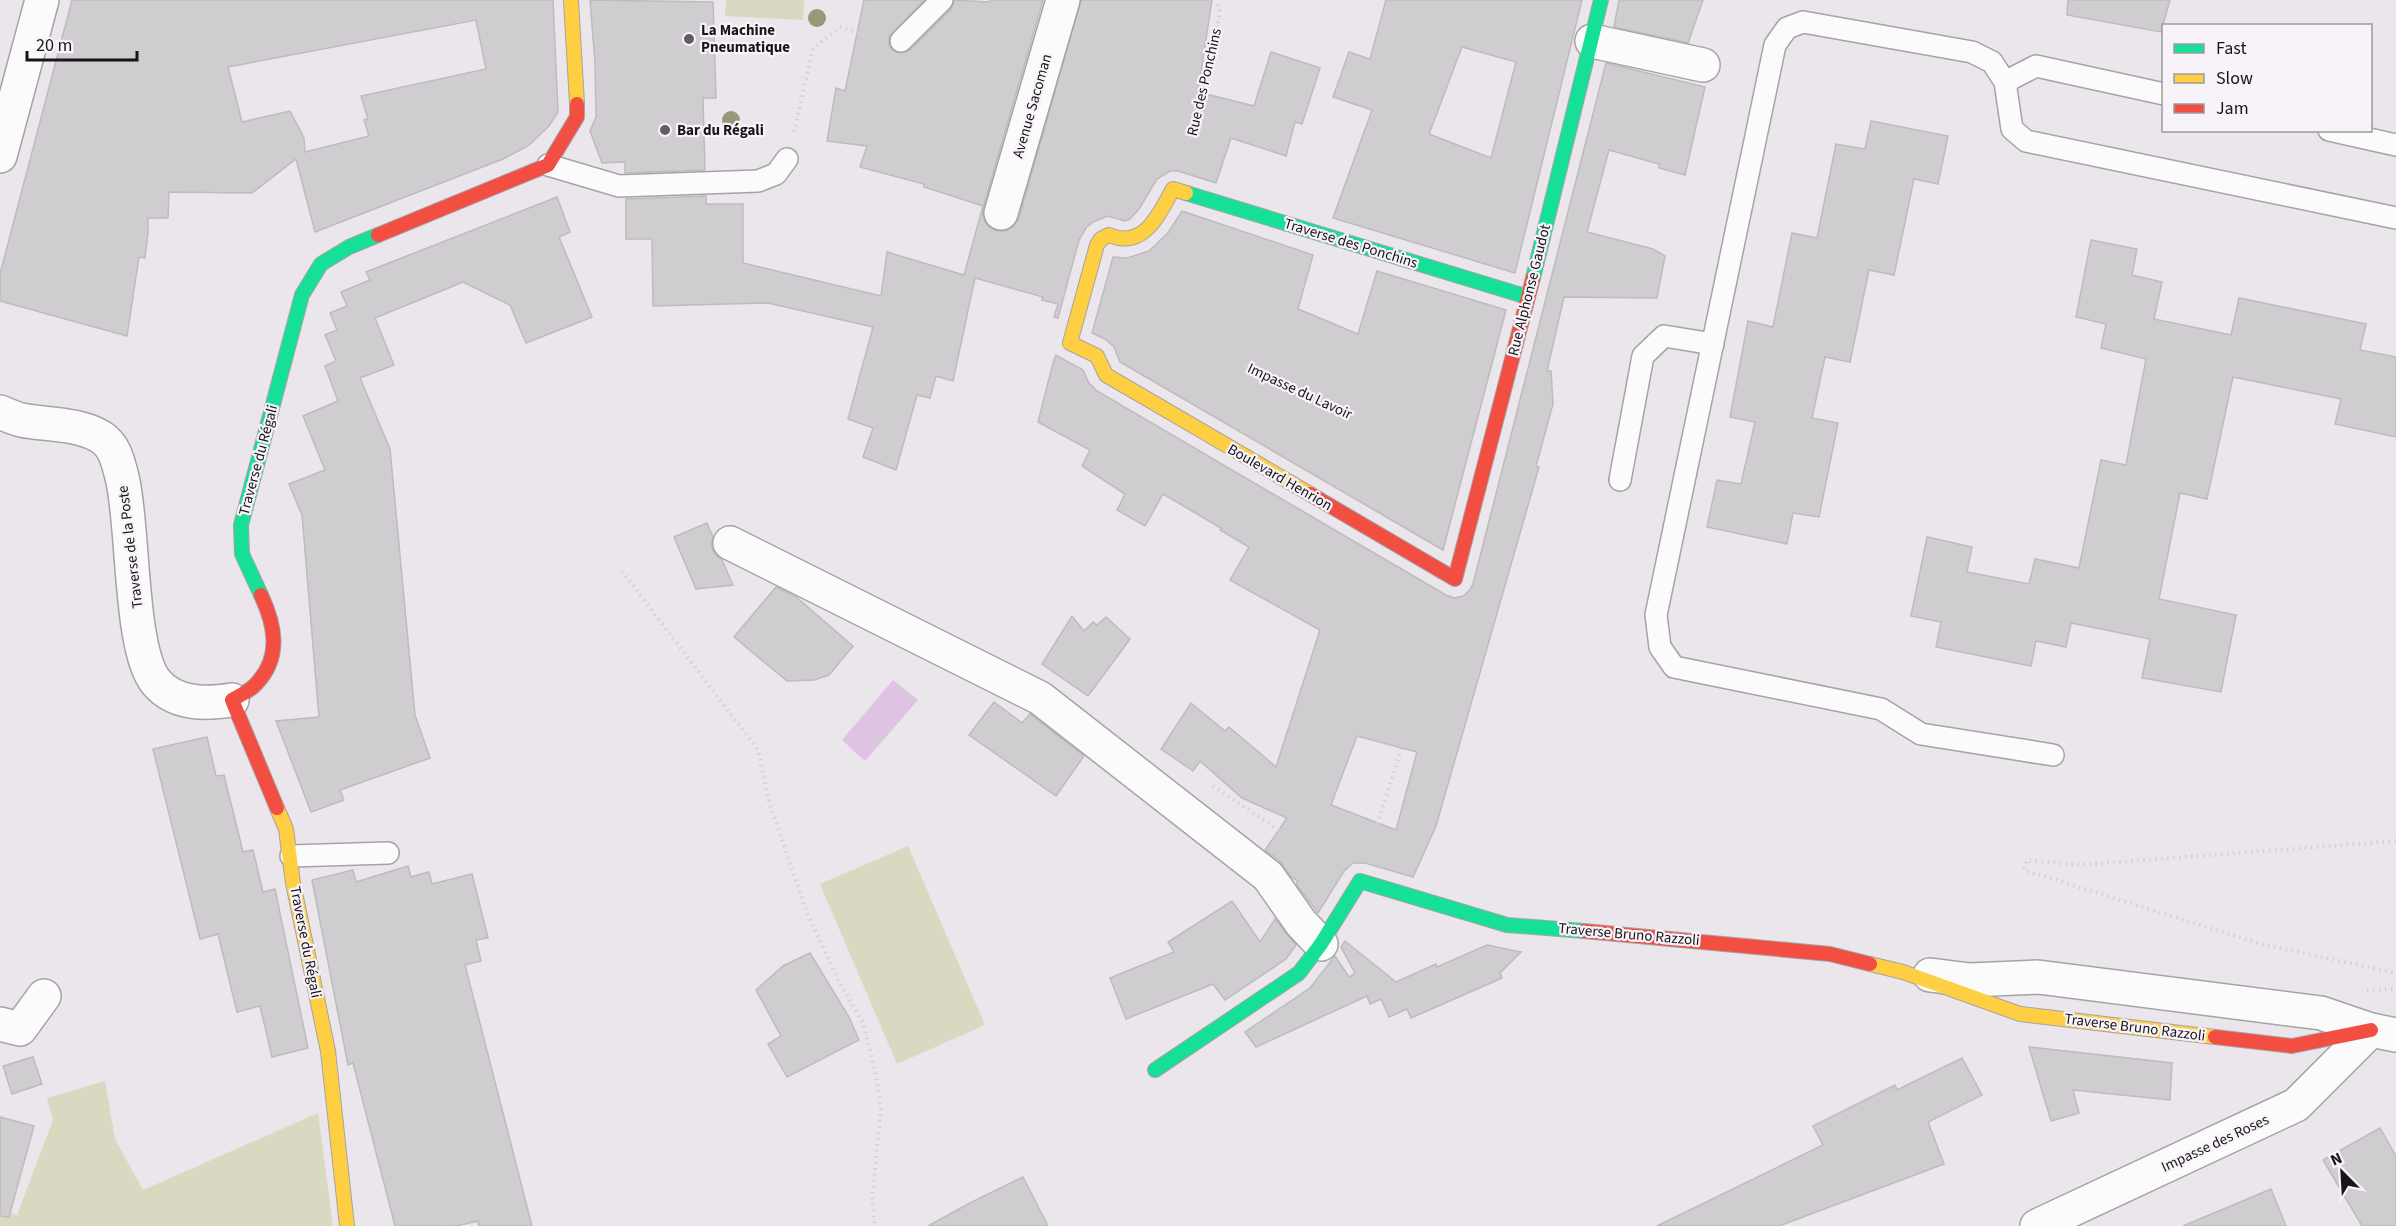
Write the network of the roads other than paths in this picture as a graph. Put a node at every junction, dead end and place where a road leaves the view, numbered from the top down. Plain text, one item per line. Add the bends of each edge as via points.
1 (42, 0) edge
2 (571, 0) edge
3 (942, 0) edge
4 (1063, 0) edge
5 (1601, 0) edge
6 (901, 41) road end
7 (1592, 41) junction
8 (1703, 65) dead end
9 (2005, 82) junction
10 (2162, 94) edge
11 (2338, 132) edge
12 (2396, 145) edge
13 (0, 156) edge
14 (787, 159) road end
15 (548, 165) junction
16 (1001, 213) dead end
17 (2396, 218) edge
18 (1528, 297) junction
19 (1713, 344) junction
20 (1106, 375) joint
21 (0, 412) edge
22 (1620, 480) dead end
23 (730, 543) dead end
24 (1455, 579) joint
25 (232, 700) junction
26 (2053, 755) dead end
27 (388, 853) dead end
28 (291, 856) junction
29 (1321, 944) junction
30 (1903, 972) joint
31 (44, 996) dead end
32 (0, 1024) edge
33 (2384, 1032) edge
34 (1155, 1070) dead end
35 (347, 1226) edge
36 (2037, 1226) edge

1 - 13 street
2 - 15 street via 578,117
3 - 6 lane
4 - 16 street, Avenue Sacoman
5 - 7 street, Rue Alphonse Gaudot
7 - 8 street
7 - 18 street, Rue Alphonse Gaudot
9 - 10 lane via 2036,66
9 - 17 lane via 2012,129 2026,141
9 - 19 lane via 1992,62 1972,52 1803,22 1787,28 1775,45
11 - 12 lane
14 - 15 lane via 776,174 758,181 630,186
15 - 25 street, Traverse du Régali via 349,247 321,264 302,295 241,525 242,554 271,617 272,660 256,685
18 - 20 street, Traverse des Ponchins via 1173,189 1138,235 1124,240 1109,235 1097,245 1070,343 1097,356
18 - 24 street, Rue Alphonse Gaudot
19 - 22 lane via 1664,336 1643,356
19 - 26 lane via 1656,615 1660,647 1674,667 1881,710 1921,734
20 - 24 street, Boulevard Henrion
21 - 25 street, Traverse de la Poste via 19,420 102,438 116,454 125,490 139,630 156,682 177,698 206,704
23 - 29 street via 1040,698 1268,876 1300,923
25 - 28 street, Traverse du Régali via 286,829
27 - 28 lane
28 - 35 street, Traverse du Régali via 293,883 328,1051
29 - 30 street, Traverse Bruno Razzoli via 1360,881 1507,925 1830,954
29 - 34 street via 1299,973
30 - 33 street, Traverse Bruno Razzoli via 1971,980 2038,977 2321,1013
31 - 32 street via 20,1029
33 - 36 street, Impasse des Roses via 2296,1105

